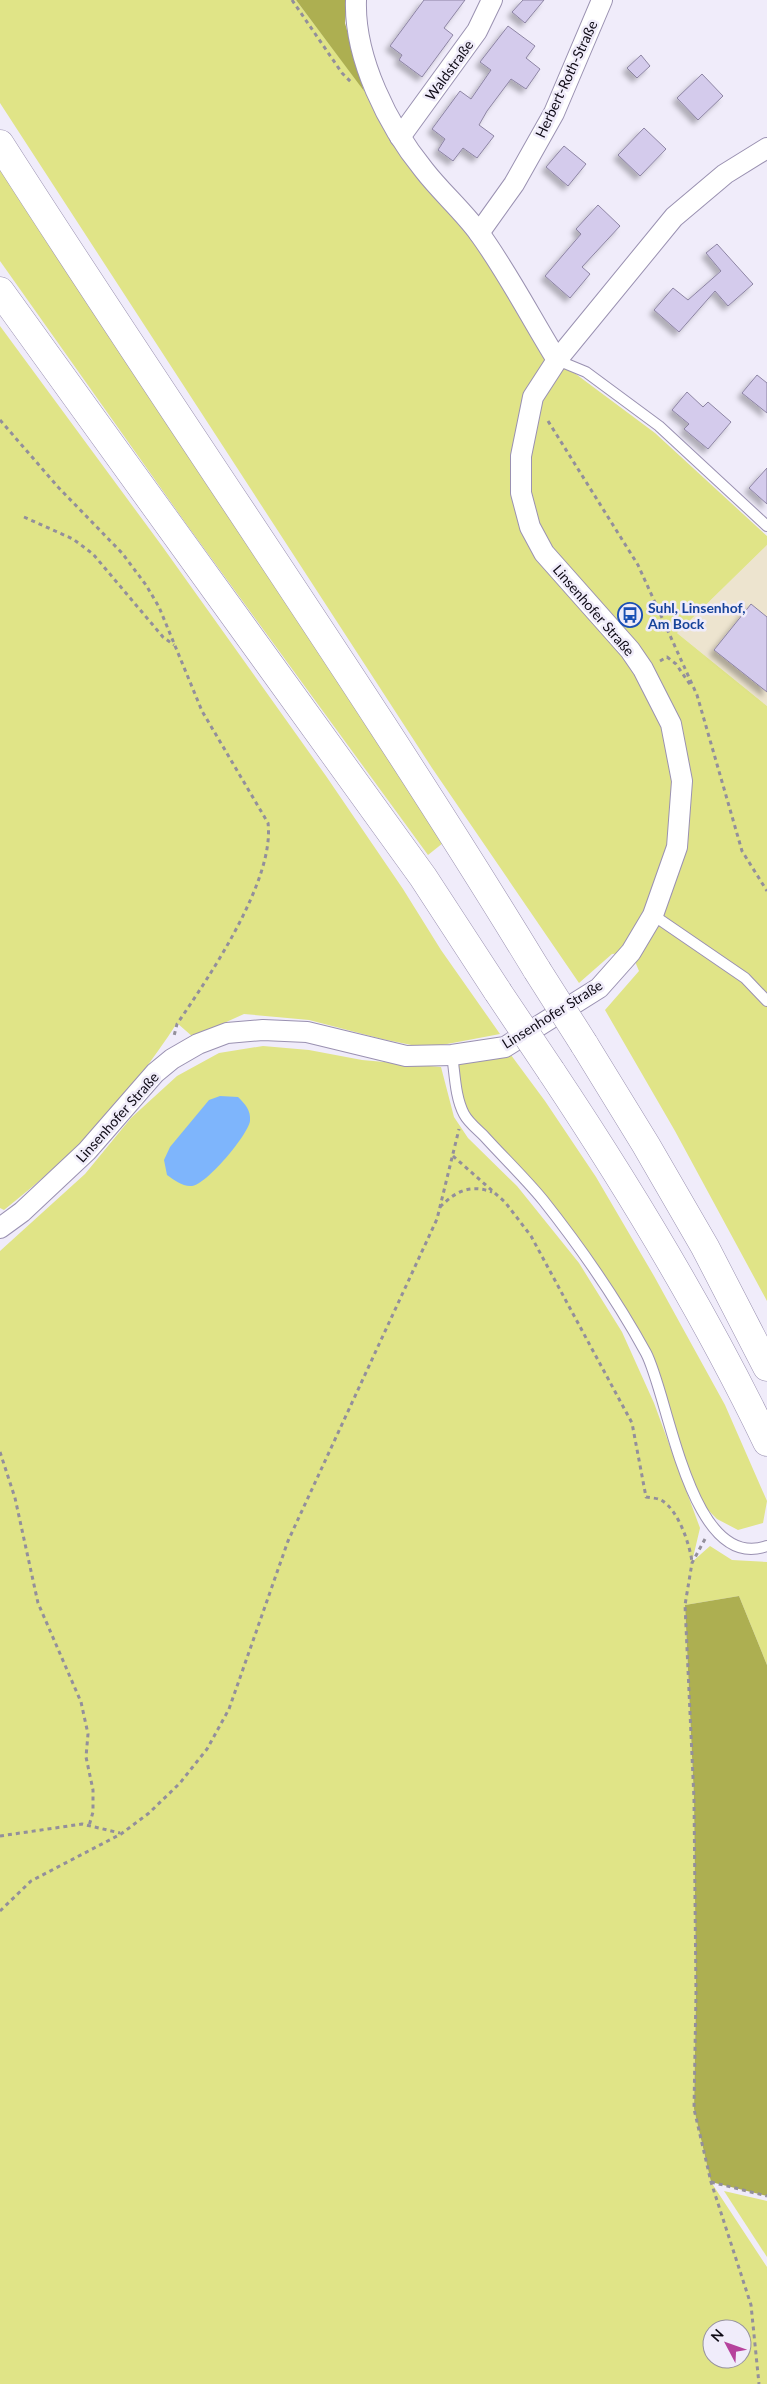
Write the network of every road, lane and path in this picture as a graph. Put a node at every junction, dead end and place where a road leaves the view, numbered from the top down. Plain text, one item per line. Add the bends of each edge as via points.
1 (292, 0) edge
2 (356, 0) edge
3 (492, 0) edge
4 (602, 0) edge
5 (377, 93) junction
6 (400, 137) junction
7 (0, 144) edge
8 (767, 148) edge
9 (479, 233) junction
10 (0, 291) edge
11 (557, 360) junction
12 (532, 397) junction
13 (0, 420) edge
14 (24, 518) dead end
15 (767, 526) edge
16 (175, 646) junction
17 (644, 671) junction
18 (697, 695) junction
19 (767, 891) edge
20 (653, 914) junction
21 (767, 1001) edge
22 (452, 1055) junction
23 (172, 1058) junction
24 (464, 1115) junction
25 (453, 1156) junction
26 (495, 1193) junction
27 (440, 1208) junction
28 (0, 1228) edge
29 (767, 1367) edge
30 (767, 1442) edge
31 (0, 1452) edge
32 (712, 1527) junction
33 (767, 1546) edge
34 (692, 1563) junction
35 (89, 1826) junction
36 (121, 1834) junction
37 (0, 1836) edge
38 (0, 1911) edge
39 (711, 2182) junction
40 (767, 2196) edge
41 (759, 2384) edge

1 - 5 path via 342,73 354,85
2 - 5 street via 357,32
3 - 6 street, Waldstraße via 477,31
4 - 9 street, Herbert-Roth-Straße via 554,114 514,184
5 - 6 street
6 - 9 street
7 - 29 highway, bridge via 463,849 646,1145 705,1247
8 - 11 street, Linsenhofer Straße via 725,174 674,217
9 - 11 street
10 - 30 highway, bridge via 423,877 614,1166 673,1264
11 - 12 street, Linsenhofer Straße
11 - 15 lane via 586,372 659,426
12 - 17 street, Linsenhofer Straße via 521,456 521,493 530,527 544,553 630,650
12 - 18 path via 638,565
13 - 16 path via 122,554 159,607
14 - 16 path via 73,539 93,554 163,637
16 - 23 path via 202,711 268,823 270,835 259,877 240,924 177,1024
17 - 18 path via 667,657 676,664
17 - 20 street, Linsenhofer Straße via 671,724 682,781 677,847
18 - 19 path via 742,851
20 - 21 lane via 745,978
20 - 22 street, Linsenhofer Straße via 631,952 598,988 504,1047
22 - 23 street, Linsenhofer Straße via 406,1056 306,1032 263,1030 227,1033
22 - 24 lane via 457,1093
23 - 28 street, Linsenhofer Straße via 155,1073 88,1151
24 - 25 path
24 - 32 lane via 542,1199 604,1284 647,1355 693,1495
25 - 26 path
25 - 27 path
26 - 27 path via 468,1188 453,1194
26 - 34 path via 531,1236 632,1423 646,1497 662,1501 677,1518 690,1545
27 - 36 path via 288,1541 229,1709 206,1749 180,1783
31 - 35 path via 15,1498 38,1603 81,1702 88,1734 86,1757 93,1790
32 - 33 lane via 734,1545 758,1549
32 - 34 path
34 - 39 path via 684,1605 694,1799 694,2110
35 - 36 path
35 - 37 path via 82,1824
36 - 38 path via 31,1881
39 - 40 path
39 - 41 path via 751,2305

